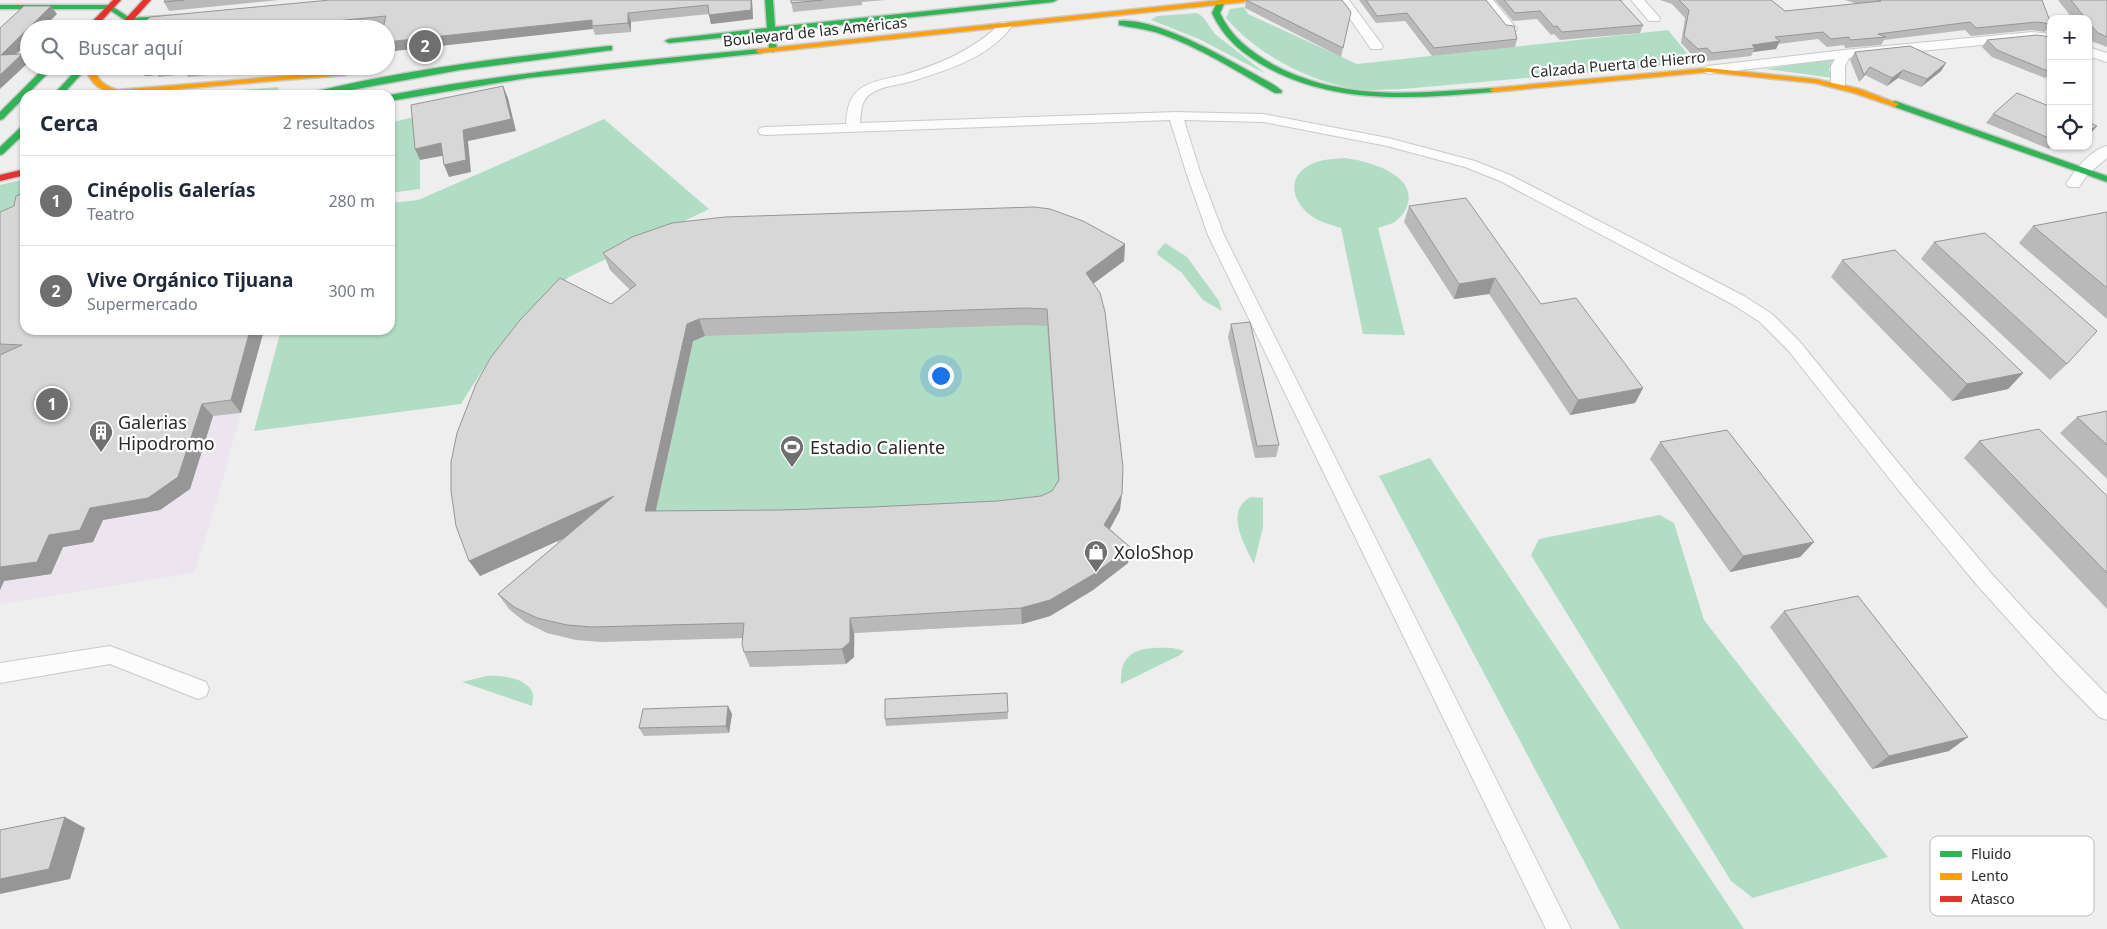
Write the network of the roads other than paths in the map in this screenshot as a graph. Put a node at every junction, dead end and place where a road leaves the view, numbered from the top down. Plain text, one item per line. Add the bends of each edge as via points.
1 (147, 0) edge
2 (769, 0) edge
3 (1053, 0) edge
4 (1244, 0) edge
5 (1343, 0) edge
6 (1486, 0) edge
7 (1637, 0) edge
8 (1221, 2) junction
9 (113, 3) edge
10 (0, 7) edge
11 (190, 16) edge
12 (1654, 18) dead end
13 (97, 20) edge
14 (122, 20) edge
15 (129, 20) edge
16 (161, 20) edge
17 (1064, 20) junction
18 (1006, 26) junction
19 (1510, 29) edge
20 (772, 30) junction
21 (2047, 38) edge
22 (656, 43) dead end
23 (1376, 46) dead end
24 (617, 47) dead end
25 (773, 50) junction
26 (2092, 52) edge
27 (1250, 53) junction
28 (1844, 54) junction
29 (520, 57) junction
30 (2107, 58) edge
31 (1228, 63) junction
32 (395, 68) edge
33 (579, 70) junction
34 (1705, 70) junction
35 (42, 75) edge
36 (76, 75) edge
37 (92, 75) edge
38 (315, 75) edge
39 (294, 77) junction
40 (1590, 82) junction
41 (1722, 83) dead end
42 (27, 90) edge
43 (62, 90) edge
44 (109, 90) edge
45 (141, 90) edge
46 (301, 90) edge
47 (337, 90) edge
48 (1840, 92) junction
49 (1286, 94) dead end
50 (1601, 94) dead end
51 (20, 97) edge
52 (395, 97) edge
53 (395, 109) edge
54 (1176, 116) junction
55 (0, 117) edge
56 (853, 127) junction
57 (765, 130) dead end
58 (20, 134) edge
59 (2107, 150) edge
60 (3, 158) edge
61 (20, 173) edge
62 (0, 178) edge
63 (2076, 180) junction
64 (2107, 180) edge
65 (0, 674) edge
66 (198, 689) dead end
67 (2107, 710) edge
68 (1559, 929) edge

1 - 15 main road
2 - 20 main road
3 - 20 main road, Boulevard de las Américas
4 - 8 main road, Boulevard de las Américas
5 - 23 street
6 - 19 street
7 - 12 street
8 - 17 main road, Boulevard de las Américas
8 - 27 main road, Calzada Puerta de Hierro via 1216,13 1220,24
9 - 10 main road
9 - 13 main road
9 - 14 main road
11 - 16 main road
17 - 18 main road, Boulevard de las Américas
17 - 31 main road via 1151,26 1170,32
18 - 25 main road, Boulevard de las Américas
18 - 56 street via 996,38 972,54 944,67 868,89 858,97 854,106
20 - 22 main road, Boulevard de las Américas
20 - 25 main road
21 - 28 street via 2032,36
24 - 29 main road
25 - 33 main road, Boulevard de las Américas
26 - 30 street
27 - 31 main road
27 - 40 main road, Calzada Puerta de Hierro via 1287,78 1367,97
28 - 34 street
28 - 48 street via 1838,66
29 - 32 main road
29 - 47 main road
31 - 49 main road
33 - 52 main road, Boulevard de las Américas via 444,87
33 - 53 main road
34 - 40 main road, Calzada Puerta de Hierro
34 - 48 main road, Calzada Puerta de Hierro via 1788,77
35 - 42 main road
36 - 43 main road
37 - 44 main road via 94,83
38 - 39 main road
39 - 45 main road
39 - 46 main road via 302,84
40 - 50 main road
41 - 48 main road, Calzada Puerta de Hierro via 1817,94
48 - 63 main road, Calzada Puerta de Hierro
51 - 55 main road
54 - 56 street
54 - 67 street via 1263,118 1388,142 1470,164 1505,178 1738,300 1766,318 1794,346 1969,563 2027,629
54 - 68 street via 1216,235
56 - 57 street
58 - 60 main road
59 - 63 street
61 - 62 main road
63 - 64 main road, Calzada Puerta de Hierro
65 - 66 street via 110,655

